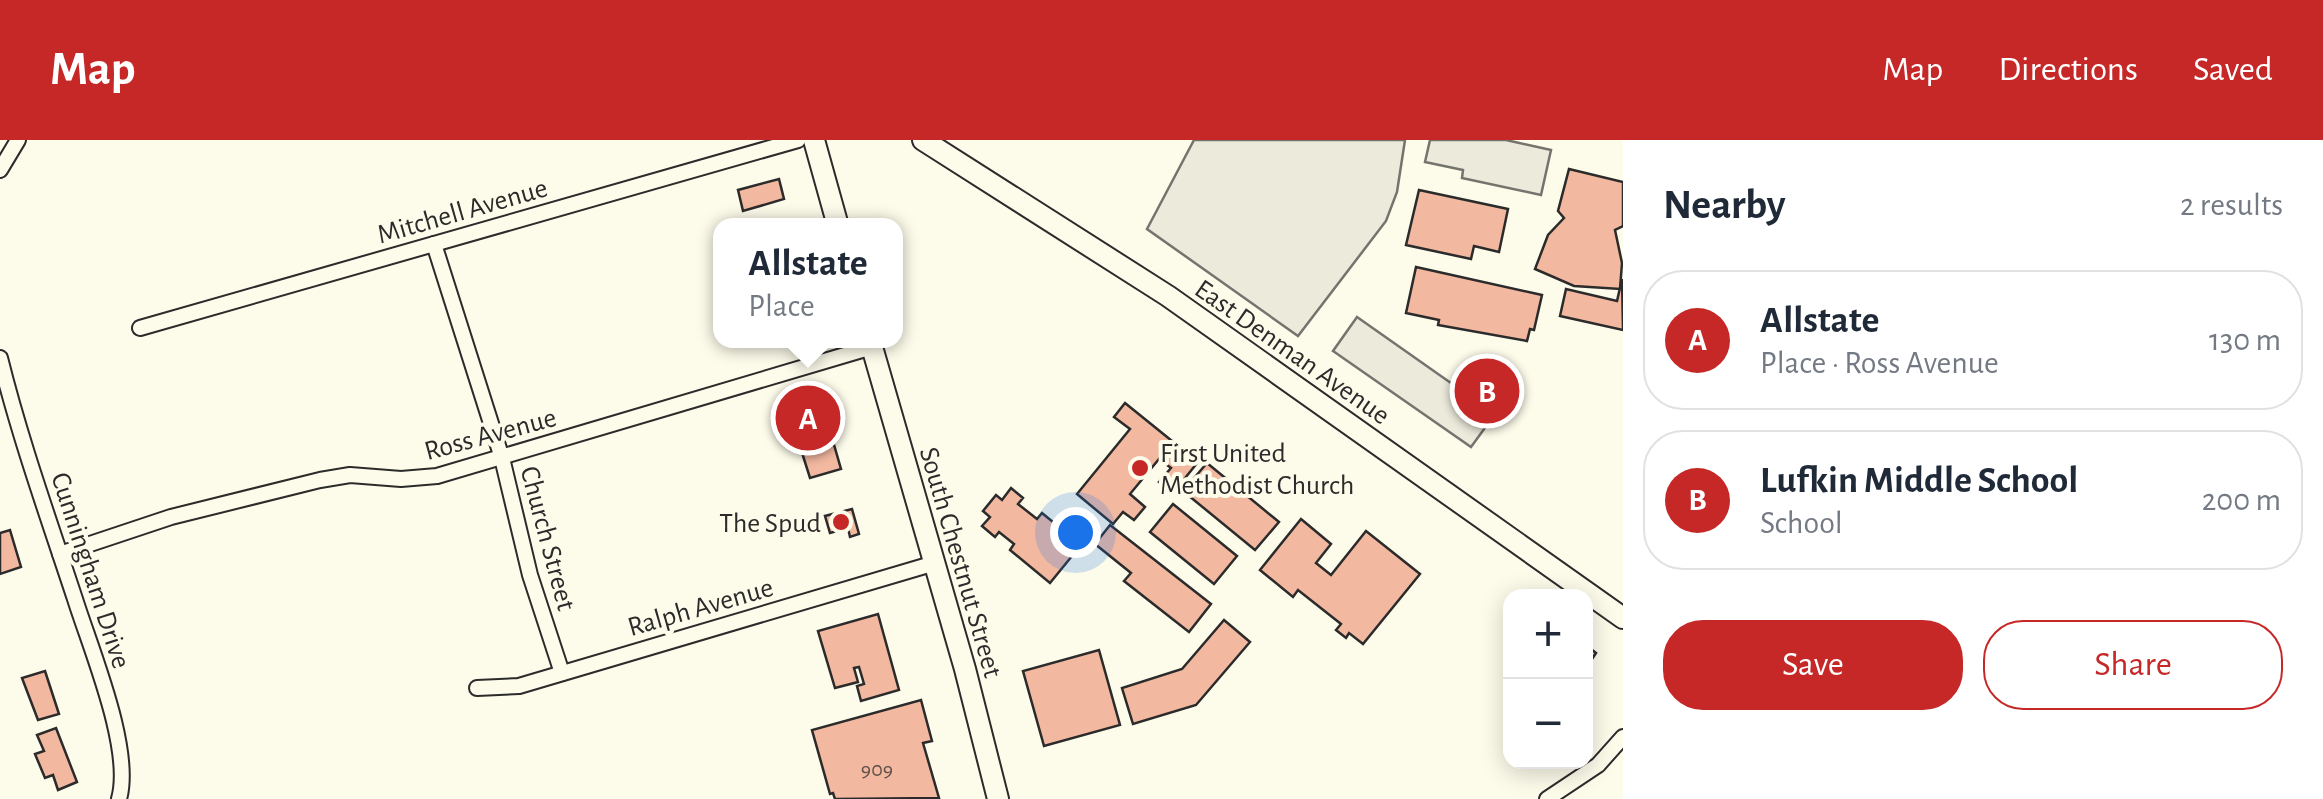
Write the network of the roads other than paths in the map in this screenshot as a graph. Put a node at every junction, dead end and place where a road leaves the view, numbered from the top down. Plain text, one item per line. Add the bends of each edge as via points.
1 (18, 140) edge
2 (798, 140) edge
3 (814, 140) edge
4 (923, 140) edge
5 (0, 170) edge
6 (836, 218) edge
7 (434, 244) junction
8 (140, 328) dead end
9 (858, 348) edge
10 (872, 348) edge
11 (0, 358) edge
12 (502, 458) junction
13 (60, 554) junction
14 (935, 563) junction
15 (1623, 618) edge
16 (562, 673) junction
17 (477, 688) dead end
18 (1623, 737) edge
19 (119, 799) edge
20 (998, 799) edge
21 (1547, 799) edge

1 - 5 street
2 - 7 street, Mitchell Avenue
3 - 6 main road
4 - 15 main road, East Denman Avenue via 1168,296
7 - 8 street, Mitchell Avenue
7 - 12 street, Church Street
9 - 12 street, Ross Avenue
10 - 14 main road, South Chestnut Street
11 - 13 street, Cunningham Drive
12 - 13 street, Ross Avenue via 438,476 320,480 171,517
12 - 16 street, Church Street
13 - 19 street, Cunningham Drive via 122,758
14 - 16 street, Ralph Avenue
14 - 20 main road, South Chestnut Street
16 - 17 street, Ralph Avenue via 519,686
18 - 21 street via 1598,764

